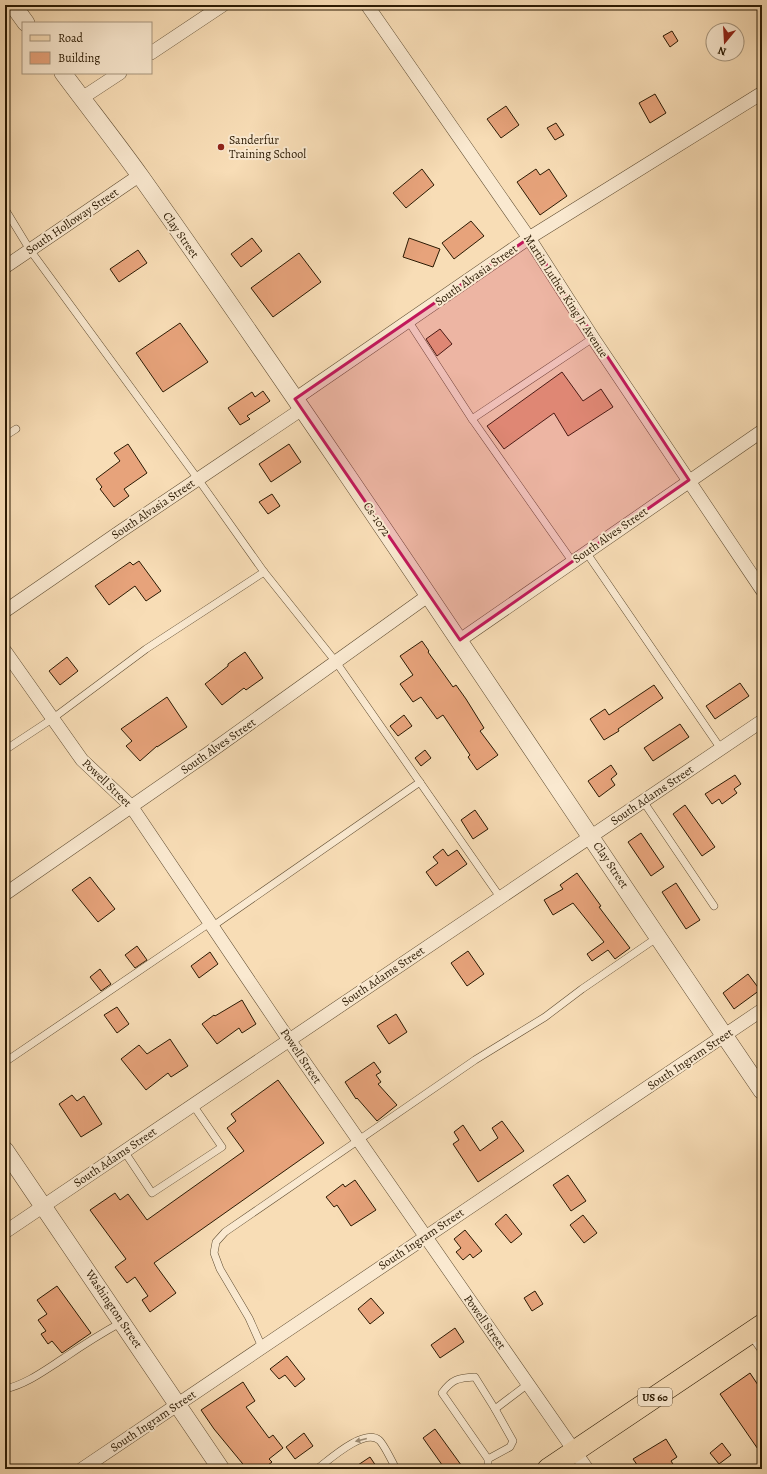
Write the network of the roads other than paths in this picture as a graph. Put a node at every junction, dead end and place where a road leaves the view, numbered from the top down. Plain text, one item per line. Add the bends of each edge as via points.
1 (13, 5) edge
2 (223, 5) edge
3 (367, 5) edge
4 (25, 22) edge
5 (152, 52) edge
6 (65, 74) edge
7 (118, 74) edge
8 (762, 93) edge
9 (82, 98) junction
10 (140, 175) junction
11 (5, 209) edge
12 (528, 238) junction
13 (30, 250) junction
14 (5, 267) edge
15 (409, 322) junction
16 (593, 338) junction
17 (298, 404) junction
18 (472, 419) junction
19 (16, 429) dead end
20 (762, 431) edge
21 (5, 436) edge
22 (198, 478) junction
23 (689, 480) junction
24 (586, 552) junction
25 (572, 562) junction
26 (264, 572) junction
27 (762, 590) edge
28 (429, 595) junction
29 (5, 611) edge
30 (460, 640) junction
31 (5, 651) edge
32 (336, 662) junction
33 (52, 719) junction
34 (762, 721) edge
35 (721, 749) junction
36 (5, 750) edge
37 (420, 782) junction
38 (643, 801) junction
39 (131, 806) junction
40 (591, 836) junction
41 (5, 894) edge
42 (500, 897) junction
43 (714, 906) dead end
44 (212, 924) junction
45 (658, 937) junction
46 (762, 1010) edge
47 (724, 1036) junction
48 (289, 1040) junction
49 (5, 1062) edge
50 (762, 1091) edge
51 (193, 1105) junction
52 (358, 1140) junction
53 (5, 1150) edge
54 (124, 1151) junction
55 (43, 1206) junction
56 (5, 1232) edge
57 (425, 1237) junction
58 (122, 1322) junction
59 (756, 1329) edge
60 (262, 1347) junction
61 (762, 1351) edge
62 (528, 1384) junction
63 (5, 1389) edge
64 (178, 1404) junction
65 (495, 1409) junction
66 (575, 1451) junction
67 (488, 1460) junction
68 (82, 1469) edge
69 (221, 1469) edge
70 (317, 1469) edge
71 (396, 1469) edge
72 (488, 1469) edge
73 (548, 1469) edge
74 (588, 1469) edge

1 - 4 street
2 - 5 street
3 - 12 street, Martin Luther King Jr Avenue
6 - 9 street, Clay Street
7 - 9 street
8 - 12 street, South Alvasia Street
9 - 10 street, Clay Street
10 - 13 street, South Holloway Street
10 - 17 street, Clay Street
11 - 13 lane
12 - 15 street, South Alvasia Street
12 - 16 street, Martin Luther King Jr Avenue
13 - 14 street, South Holloway Street
13 - 22 lane
15 - 17 street, South Alvasia Street
15 - 18 lane
16 - 18 lane
16 - 23 street, Martin Luther King Jr Avenue
17 - 22 street, South Alvasia Street
17 - 28 street, Cs-1072
18 - 25 lane
19 - 21 lane
20 - 23 street, South Alves Street
22 - 26 lane
22 - 29 street, South Alvasia Street
23 - 24 street, South Alves Street
23 - 27 street, Martin Luther King Jr Avenue
24 - 25 street, South Alves Street
24 - 35 lane
25 - 30 street, South Alves Street
26 - 32 lane
26 - 33 lane via 146,649
28 - 30 street, Cs-1072
28 - 32 street, South Alves Street
30 - 40 street, Clay Street
31 - 33 street, Powell Street
32 - 37 lane
32 - 39 street, South Alves Street
33 - 36 lane
33 - 39 street, Powell Street via 82,760
34 - 35 street, South Adams Street
35 - 38 street, South Adams Street
37 - 42 lane
37 - 44 lane
38 - 40 street, South Adams Street
38 - 43 lane
39 - 41 street, South Alves Street
39 - 44 street, Powell Street
40 - 42 street, South Adams Street
40 - 45 street, Clay Street
42 - 48 street, South Adams Street
44 - 48 street, Powell Street
44 - 49 lane
45 - 47 street, Clay Street
45 - 52 lane via 545,1017 475,1060
46 - 47 street, South Ingram Street
47 - 50 street, Clay Street
47 - 57 street, South Ingram Street
48 - 51 street, South Adams Street
48 - 52 street, Powell Street
51 - 54 street, South Adams Street
51 - 54 lane via 222,1147 152,1193
52 - 57 street, Powell Street
52 - 60 lane via 225,1232 216,1242 214,1253 220,1269 249,1318
53 - 55 street, Washington Street
54 - 55 street, South Adams Street
55 - 56 street, South Adams Street
55 - 58 street, Washington Street
57 - 60 street, South Ingram Street
57 - 62 street, Powell Street
58 - 63 lane via 32,1378
58 - 64 street, Washington Street
59 - 61 lane
59 - 66 main road, US 60
60 - 64 street, South Ingram Street
62 - 65 lane
62 - 66 street, Powell Street
64 - 68 street, South Ingram Street
64 - 69 street, Washington Street
65 - 67 lane via 513,1441 510,1447
65 - 67 lane via 474,1377 459,1378 449,1383 442,1393
66 - 73 main road, US 60
66 - 74 street, Powell Street
67 - 72 lane
71 -> 70 lane via 379,1440 371,1437 354,1442

